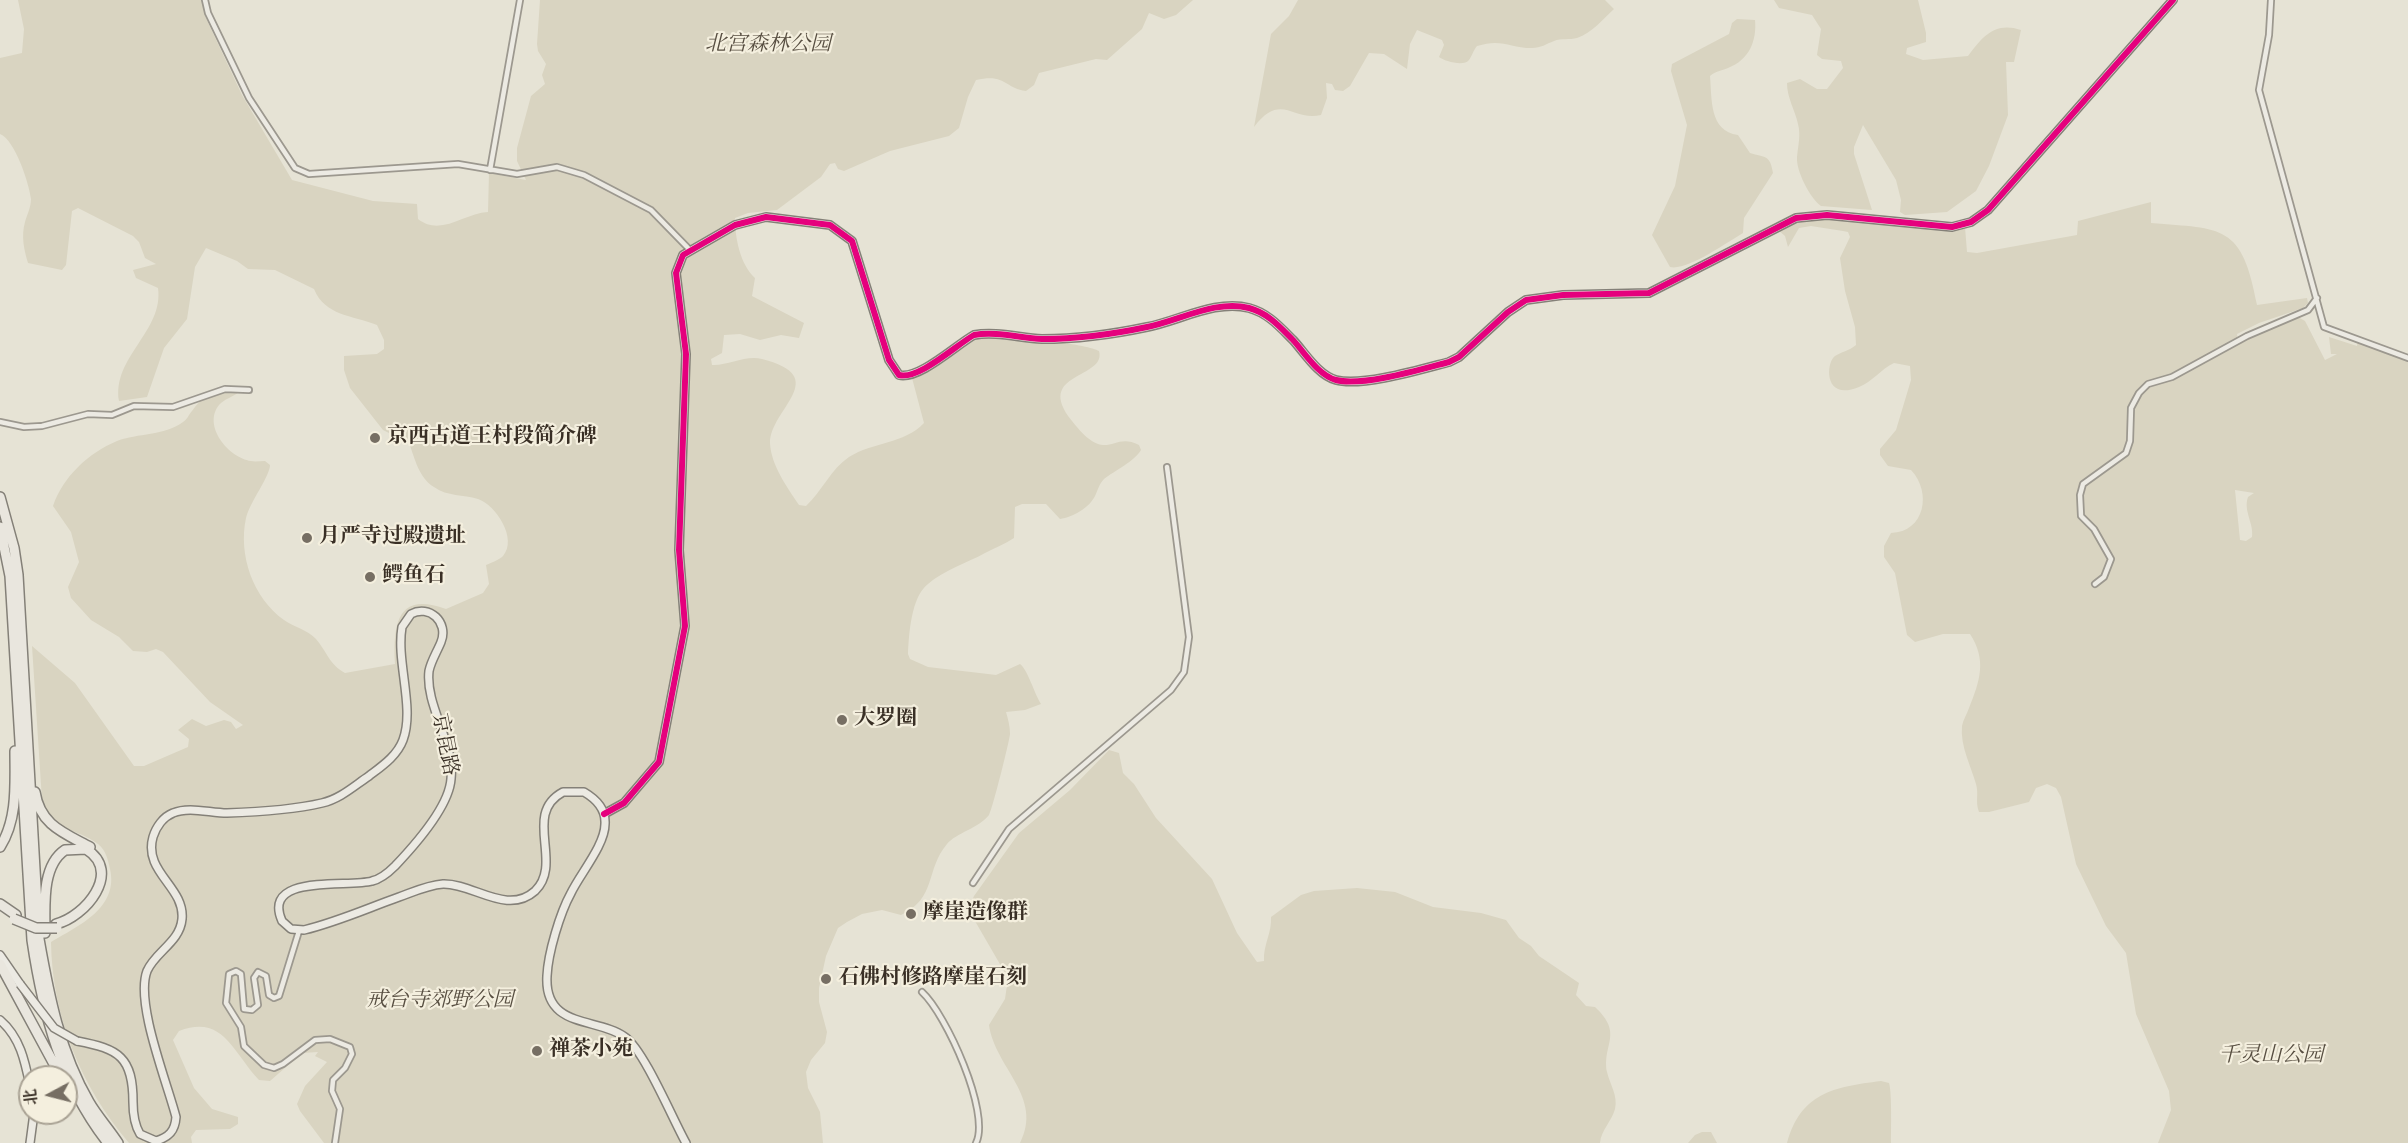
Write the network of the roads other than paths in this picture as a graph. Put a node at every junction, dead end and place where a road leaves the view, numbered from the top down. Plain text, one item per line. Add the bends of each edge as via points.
1 (206, 0) edge
2 (520, 0) edge
3 (2173, 0) edge
4 (2271, 0) edge
5 (490, 170) junction
6 (690, 250) junction
7 (2317, 298) junction
8 (2408, 358) edge
9 (249, 390) dead end
10 (0, 422) edge
11 (1167, 467) dead end
12 (0, 497) edge
13 (0, 527) edge
14 (2095, 584) dead end
15 (16, 607) junction
16 (19, 716) junction
17 (29, 762) junction
18 (604, 814) junction
19 (0, 848) edge
20 (973, 883) dead end
21 (0, 904) edge
22 (0, 909) edge
23 (15, 917) junction
24 (56, 926) junction
25 (298, 931) junction
26 (0, 955) edge
27 (0, 964) edge
28 (45, 972) junction
29 (922, 992) dead end
30 (0, 1020) edge
31 (25, 1065) edge
32 (55, 1065) edge
33 (78, 1106) edge
34 (32, 1125) edge
35 (105, 1139) edge
36 (30, 1143) edge
37 (118, 1143) edge
38 (335, 1143) edge
39 (686, 1143) edge
40 (976, 1143) edge

1 - 5 street via 208,13 249,98 295,168 309,174 458,164
2 - 5 street
3 - 6 main road via 1988,210 1971,222 1952,227 1827,215 1796,218 1649,293 1526,300 1459,357 1388,376 1336,380 1318,368 1276,322 1251,308 1237,306 1147,327 1063,338 974,335 906,377 893,369 889,360 852,241 830,225 766,217 735,225
4 - 7 street via 2259,90
5 - 6 street via 517,174 557,167 584,175 651,210
6 - 18 main road via 683,255 676,273 686,354 679,550 685,626 659,762 624,803
7 - 8 street via 2324,327
7 - 14 street via 2308,310 2247,336 2172,377 2148,384 2139,393 2132,408 2126,453 2083,484 2080,495 2081,516 2094,529 2111,559 2104,578
9 - 10 street via 225,389 173,407 134,406 112,415 88,414 42,426
11 - 20 street via 1189,637 1184,672 1171,690 1009,829
12 - 15 highway via 14,548
13 - 15 highway
15 - 16 highway
15 - 17 highway
16 - 19 highway via 14,801
16 - 35 highway via 32,940 41,998 54,1047 68,1078
17 - 24 highway via 37,802 48,821 63,834 93,848 104,864 104,883 96,901 80,918
17 - 28 highway via 39,939
18 - 25 main road via 591,796 578,790 563,792 552,800 543,822 546,860 542,881 521,899 506,900 461,886 437,885
18 - 39 main road via 605,830 565,907 548,967 548,989 554,1003 571,1019 615,1031 632,1042
21 - 23 highway
22 - 23 highway
23 - 24 highway, bridge via 36,928
24 - 28 highway via 78,914 96,892 101,873 96,858 86,849 65,850 51,864 45,909
25 - 26 main road, 京昆路, bridge via 280,915 279,904 284,894 296,888 380,879 405,855 447,797 451,762 429,679 443,636 431,613 415,611 402,627 405,733 398,750 383,766 323,803 238,812 179,811 167,817 154,833 153,860 178,896 183,912 180,930 150,966 144,986 146,1009 176,1117 171,1133 156,1141 140,1134 134,1119 132,1077 124,1059 108,1048 77,1041 54,1028
25 - 38 street via 279,996 269,995 266,976 258,972 254,978 258,1005 252,1010 244,1009 241,974 236,971 229,974 226,1003 241,1027 244,1046 264,1065 274,1068 283,1064 315,1040 330,1039 350,1047 352,1054 345,1068 333,1080 332,1091 340,1109
27 - 32 highway
28 - 37 highway via 69,1062 89,1103
29 - 40 street via 948,1027 977,1107 980,1136
30 - 31 main road via 11,1029
33 - 35 highway via 92,1129
34 - 36 main road

